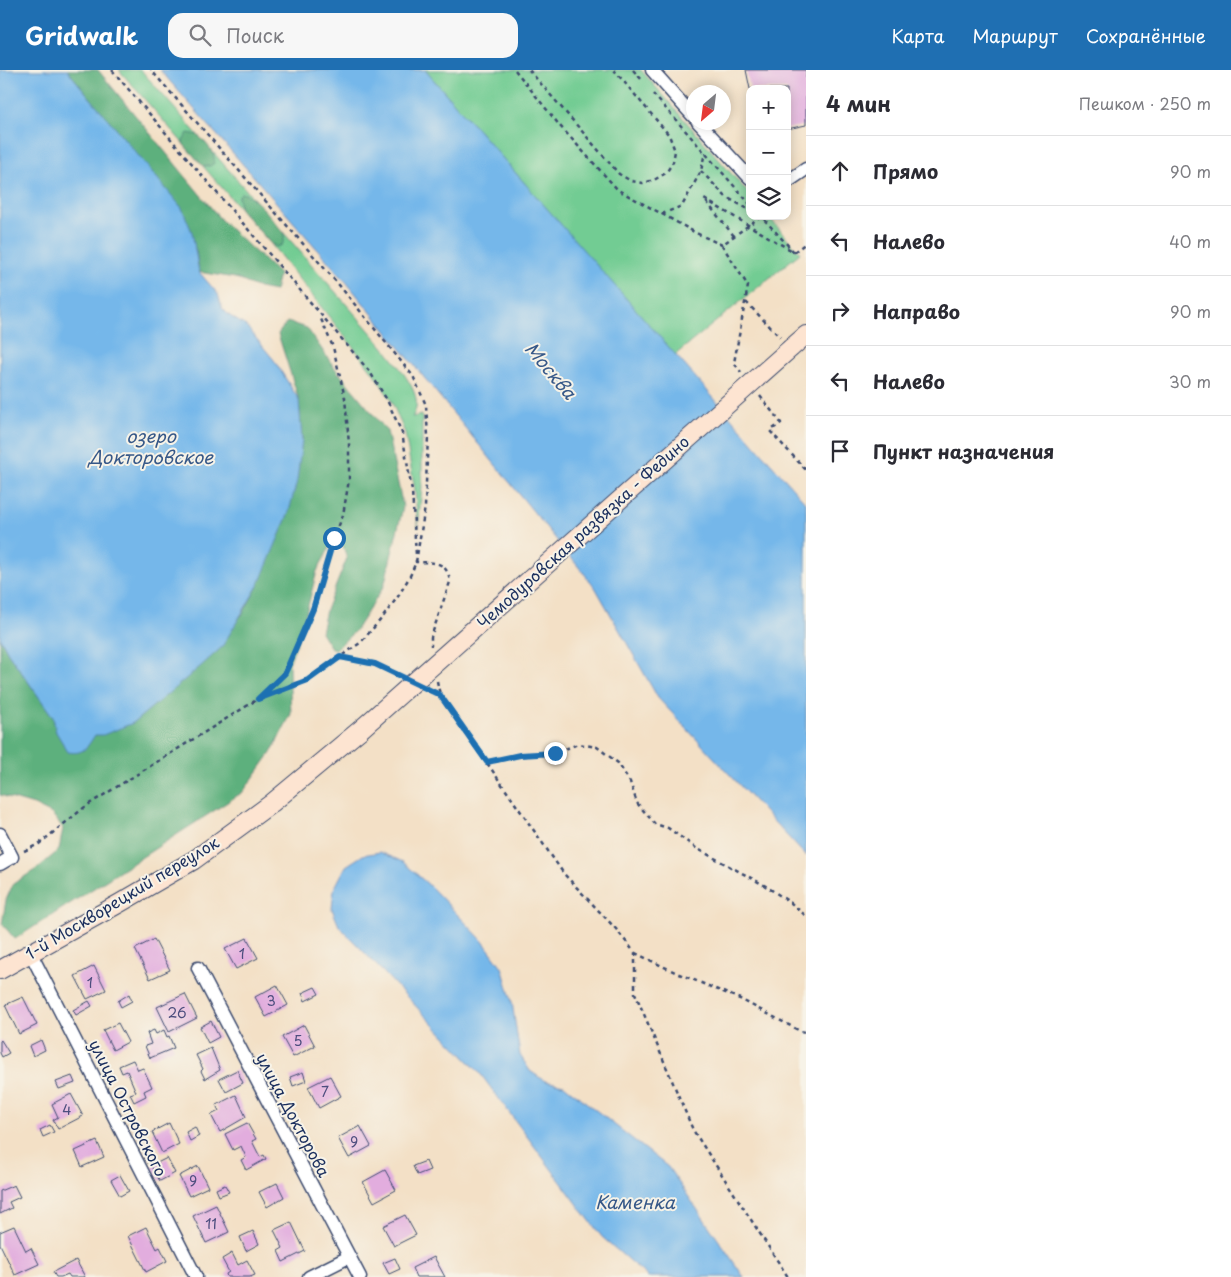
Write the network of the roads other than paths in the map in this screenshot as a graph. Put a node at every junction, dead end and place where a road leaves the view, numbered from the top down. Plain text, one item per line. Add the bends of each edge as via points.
1 (652, 70) edge
2 (686, 108) edge
3 (705, 130) edge
4 (806, 169) edge
5 (747, 175) edge
6 (791, 179) edge
7 (806, 335) edge
8 (360, 730) joint
9 (0, 834) edge
10 (0, 864) edge
11 (31, 954) junction
12 (198, 968) dead end
13 (0, 970) edge
14 (349, 1257) junction
15 (196, 1277) edge
16 (309, 1277) edge
17 (360, 1277) edge

1 - 2 street
3 - 5 street
4 - 6 street
7 - 8 street, Чемодуровская развязка - Федино, bridge
8 - 11 street, 1-й Москворецкий переулок via 272,803 194,860
9 - 10 street via 12,857
11 - 13 street, 1-й Москворецкий переулок
11 - 15 street, улица Островского
12 - 14 street, улица Докторова
14 - 16 street
14 - 17 street, улица Докторова

